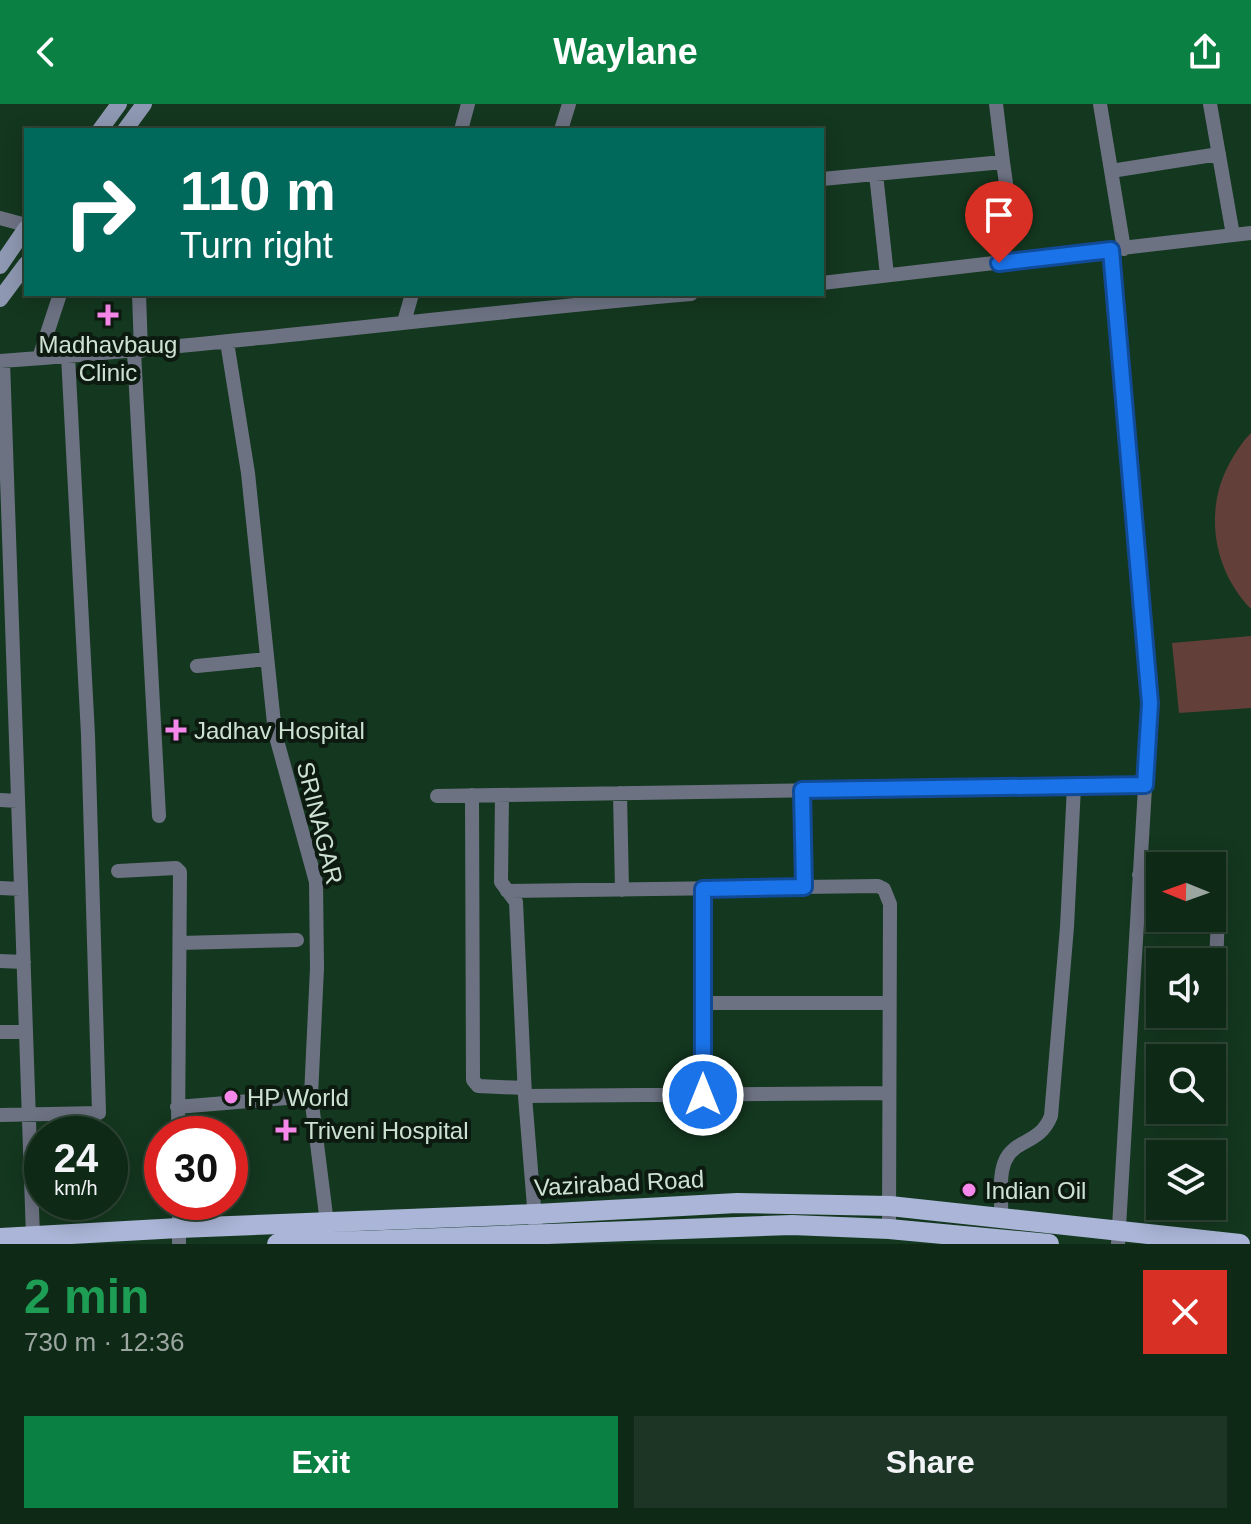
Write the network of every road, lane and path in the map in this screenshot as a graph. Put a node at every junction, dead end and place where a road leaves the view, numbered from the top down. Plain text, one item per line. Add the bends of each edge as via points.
1 (119, 104) edge
2 (144, 104) edge
3 (468, 104) edge
4 (569, 104) edge
5 (997, 104) edge
6 (1100, 104) edge
7 (1210, 104) edge
8 (101, 128) edge
9 (126, 128) edge
10 (462, 128) edge
11 (562, 128) edge
12 (1219, 154) junction
13 (1003, 162) junction
14 (1111, 171) junction
15 (876, 174) junction
16 (824, 179) edge
17 (0, 218) edge
18 (24, 225) edge
19 (24, 229) edge
20 (1251, 233) edge
21 (1013, 234) dead end
22 (1233, 235) junction
23 (1117, 250) junction
24 (0, 266) edge
25 (24, 267) edge
26 (887, 275) junction
27 (824, 283) edge
28 (59, 296) edge
29 (139, 296) edge
30 (411, 296) edge
31 (653, 296) edge
32 (0, 299) edge
33 (404, 322) junction
34 (227, 342) junction
35 (137, 352) junction
36 (68, 356) junction
37 (39, 358) junction
38 (1, 361) edge
39 (3, 452) edge
40 (6, 635) edge
41 (267, 659) junction
42 (197, 666) dead end
43 (8, 719) edge
44 (1145, 785) junction
45 (1074, 786) junction
46 (802, 790) junction
47 (620, 793) junction
48 (472, 795) junction
49 (502, 795) junction
50 (437, 796) dead end
51 (0, 800) edge
52 (18, 801) junction
53 (159, 816) dead end
54 (118, 871) dead end
55 (1139, 875) junction
56 (1146, 875) edge
57 (804, 887) junction
58 (0, 888) edge
59 (21, 889) junction
60 (703, 889) junction
61 (622, 890) junction
62 (507, 891) junction
63 (297, 940) dead end
64 (180, 943) junction
65 (0, 961) edge
66 (24, 962) junction
67 (703, 1003) junction
68 (889, 1003) junction
69 (0, 1032) edge
70 (26, 1032) junction
71 (525, 1092) junction
72 (889, 1093) junction
73 (703, 1095) junction
74 (311, 1096) junction
75 (177, 1107) junction
76 (29, 1114) junction
77 (0, 1115) edge
78 (177, 1116) edge
79 (890, 1206) junction
80 (953, 1211) junction
81 (1001, 1216) junction
82 (889, 1229) junction
83 (536, 1231) edge
84 (179, 1236) edge
85 (329, 1236) edge
86 (0, 1238) edge
87 (1118, 1238) edge
88 (952, 1239) edge
89 (35, 1241) edge
90 (399, 1242) edge
91 (277, 1244) edge
92 (1049, 1244) edge
93 (1237, 1244) edge

1 - 8 main road
2 - 9 main road
3 - 10 street
4 - 11 street
5 - 13 street
6 - 14 street
7 - 12 street
12 - 14 street
12 - 22 street
13 - 15 street
13 - 21 street
14 - 23 street
15 - 16 street
15 - 26 street
17 - 18 street
19 - 24 main road
20 - 22 street
22 - 23 street
23 - 26 street
23 - 44 street via 1150,703
25 - 32 main road
26 - 27 street
28 - 37 street
29 - 35 street
30 - 33 street
31 - 33 street
33 - 34 street
34 - 35 street
34 - 41 street, SRINAGAR via 248,473
35 - 36 street
35 - 53 street
36 - 37 street
36 - 76 street via 88,735 99,1113
37 - 38 street
38 - 39 street
39 - 40 street
40 - 43 street
41 - 42 street
41 - 74 street, SRINAGAR via 275,733 316,882
43 - 52 street
44 - 45 street
44 - 55 street
45 - 46 street
45 - 81 street via 1051,1116 1041,1134 1006,1159
46 - 47 street
46 - 57 street
47 - 49 street
47 - 61 street
48 - 49 street
48 - 50 street
48 - 71 street via 473,1080 478,1086
49 - 62 street via 501,882
51 - 52 street
52 - 59 street
54 - 64 street via 178,870
55 - 56 street
55 - 87 street
57 - 60 street
57 - 68 street via 884,889 890,904
58 - 59 street
59 - 66 street
60 - 61 street
60 - 67 street
61 - 62 street
62 - 71 street via 516,902
63 - 64 street
64 - 75 street
65 - 66 street
66 - 70 street
67 - 68 street
67 - 73 street
68 - 72 street
69 - 70 street
70 - 76 street
71 - 73 street
71 - 83 street
72 - 73 street
72 - 79 street
74 - 75 street
74 - 85 street, SRINAGAR
75 - 78 street
76 - 77 street
76 - 89 street
79 - 80 main road, Vazirabad Road
79 - 82 street
79 - 83 main road, Vazirabad Road via 737,1203
80 - 81 main road, Vazirabad Road
80 - 88 street
81 - 87 main road, Vazirabad Road
82 - 83 main road, Vazirabad Road via 792,1225
82 - 88 main road, Vazirabad Road
83 - 85 main road, Vazirabad Road
83 - 90 main road, Vazirabad Road
84 - 85 main road, Vazirabad Road
84 - 89 main road, Vazirabad Road
85 - 90 main road, Vazirabad Road
85 - 91 main road, Vazirabad Road
86 - 89 main road, Vazirabad Road
87 - 93 main road, Vazirabad Road
88 - 92 main road, Vazirabad Road

